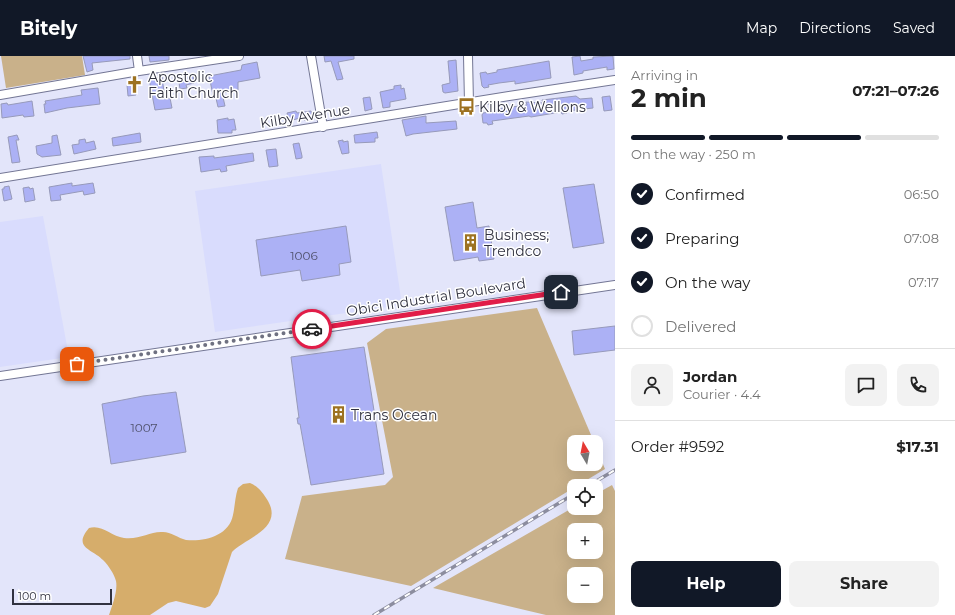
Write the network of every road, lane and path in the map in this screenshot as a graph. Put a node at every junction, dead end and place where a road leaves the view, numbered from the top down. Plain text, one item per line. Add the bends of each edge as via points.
1 (137, 56) edge
2 (238, 56) edge
3 (311, 56) edge
4 (468, 56) edge
5 (139, 71) junction
6 (615, 80) edge
7 (0, 95) edge
8 (469, 103) junction
9 (323, 127) junction
10 (0, 178) edge
11 (615, 285) edge
12 (0, 376) edge

1 - 5 street
2 - 5 street
3 - 9 street
4 - 8 street
5 - 7 street
6 - 8 street, Kilby Avenue
8 - 9 street, Kilby Avenue
9 - 10 street, Kilby Avenue
11 - 12 street, Obici Industrial Boulevard

